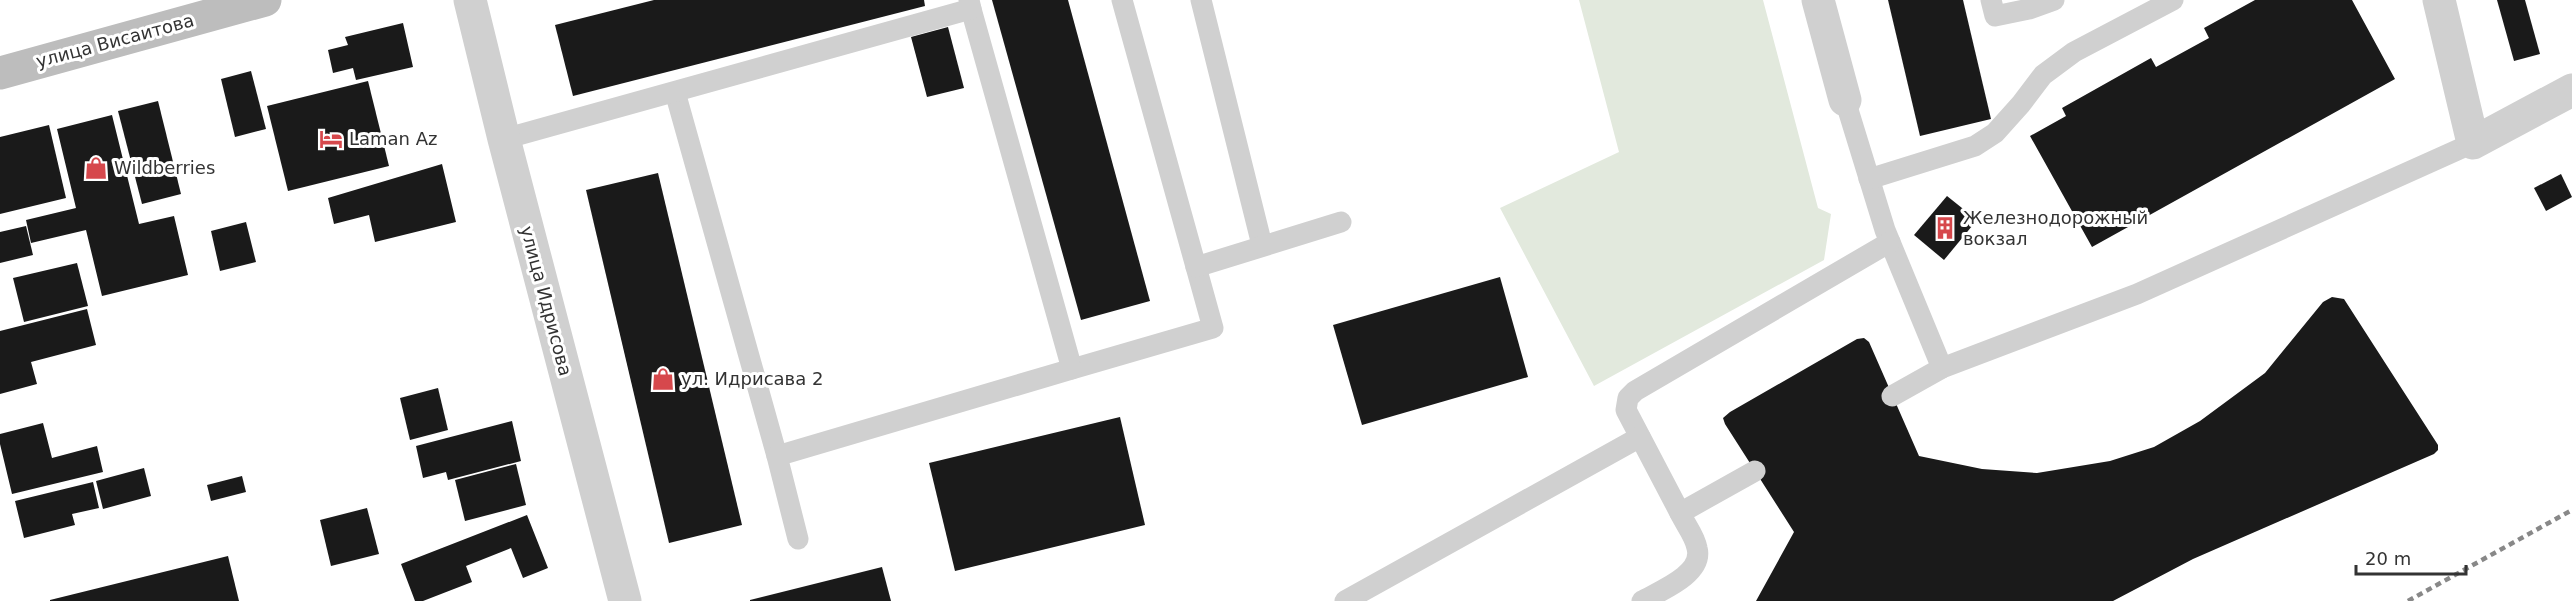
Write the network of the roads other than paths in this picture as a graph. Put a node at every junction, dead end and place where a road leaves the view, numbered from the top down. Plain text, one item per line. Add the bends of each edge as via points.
1 (265, 0) edge
2 (470, 0) edge
3 (1122, 0) edge
4 (1201, 0) edge
5 (1818, 0) edge
6 (1991, 0) edge
7 (2054, 0) edge
8 (2173, 0) edge
9 (2439, 0) edge
10 (970, 5) edge
11 (0, 73) edge
12 (2572, 90) edge
13 (675, 92) junction
14 (1845, 100) joint
15 (504, 139) junction
16 (2473, 143) junction
17 (1869, 179) junction
18 (1341, 222) dead end
19 (1890, 242) junction
20 (1262, 245) junction
21 (1196, 267) junction
22 (1942, 368) junction
23 (1072, 369) junction
24 (1892, 396) dead end
25 (1640, 437) junction
26 (777, 456) junction
27 (1755, 471) dead end
28 (1680, 513) junction
29 (798, 539) dead end
30 (625, 601) edge
31 (1345, 601) edge
32 (1642, 601) edge

1 - 11 main road, улица Висаитова
2 - 15 street, улица Идрисова
3 - 21 lane
4 - 20 lane
5 - 14 street
6 - 7 lane via 1995,16
8 - 17 lane via 2074,52 2043,75 1995,133 1975,146
9 - 16 street
10 - 13 lane
10 - 23 lane
12 - 16 street
13 - 15 lane
13 - 26 lane
14 - 17 lane
15 - 30 street, улица Идрисова
16 - 22 lane via 2137,294
17 - 19 lane
18 - 20 lane
19 - 22 lane
19 - 25 lane via 1635,391 1628,398 1626,410
20 - 21 lane
21 - 23 lane via 1213,328
22 - 24 lane
23 - 26 lane
25 - 28 lane
25 - 31 lane
26 - 29 lane
27 - 28 lane
28 - 32 lane via 1698,548 1696,562 1682,579

